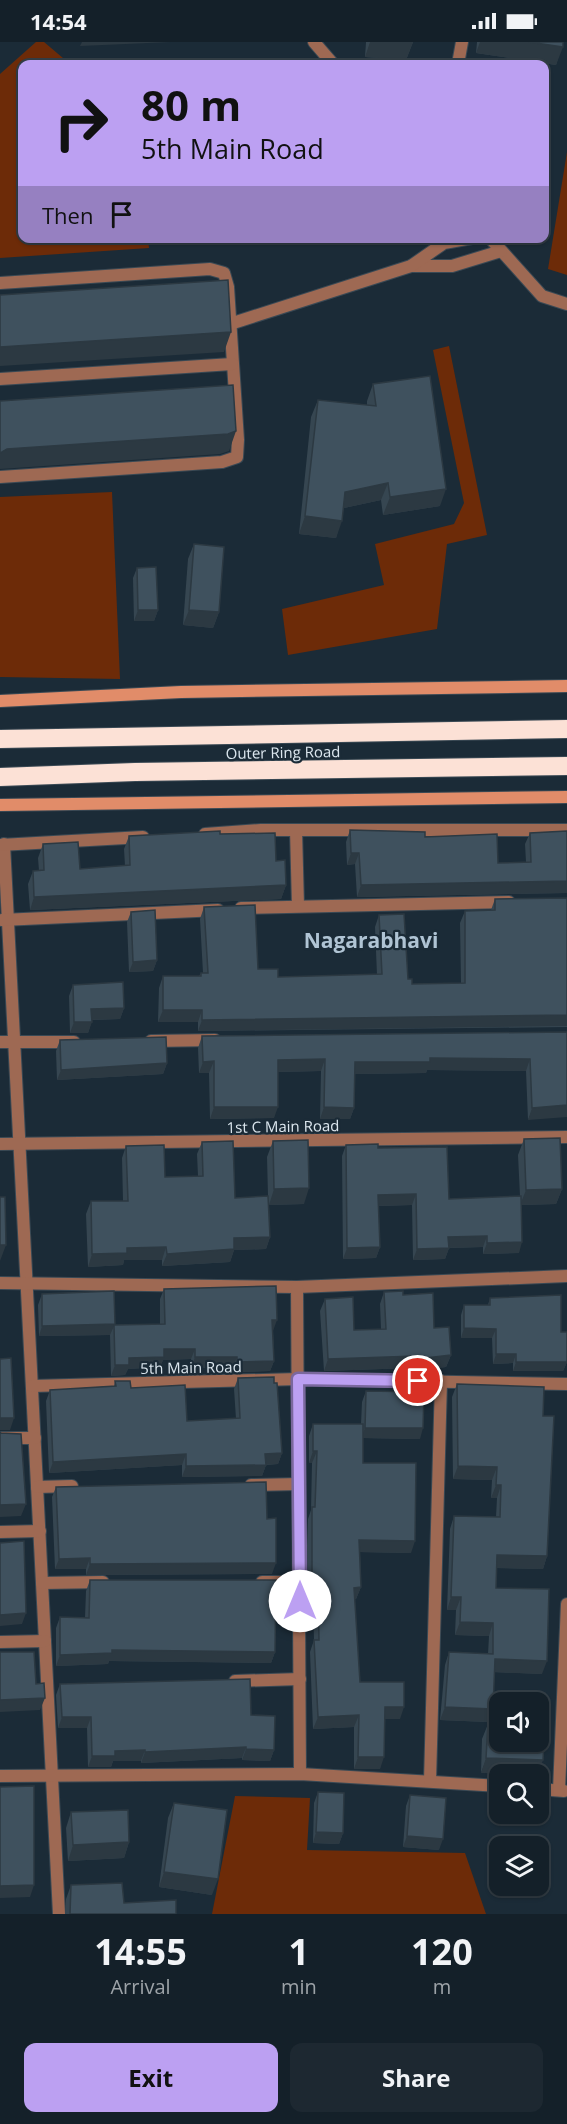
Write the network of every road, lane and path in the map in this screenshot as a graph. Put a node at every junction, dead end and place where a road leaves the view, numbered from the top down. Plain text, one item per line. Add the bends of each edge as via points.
1 (314, 42) edge
2 (462, 42) edge
3 (330, 60) edge
4 (460, 60) edge
5 (444, 243) edge
6 (494, 243) edge
7 (501, 251) junction
8 (411, 266) junction
9 (0, 283) edge
10 (567, 304) edge
11 (230, 324) junction
12 (232, 364) junction
13 (0, 379) edge
14 (218, 393) edge
15 (234, 396) junction
16 (0, 477) edge
17 (567, 686) edge
18 (0, 701) edge
19 (567, 729) edge
20 (0, 739) edge
21 (567, 766) edge
22 (0, 777) edge
23 (567, 797) edge
24 (0, 806) edge
25 (296, 830) junction
26 (567, 830) edge
27 (192, 834) edge
28 (158, 837) edge
29 (2, 845) edge
30 (520, 902) edge
31 (298, 906) junction
32 (4, 920) edge
33 (226, 1040) edge
34 (132, 1041) edge
35 (0, 1042) edge
36 (85, 1042) edge
37 (15, 1043) junction
38 (567, 1137) edge
39 (0, 1144) edge
40 (20, 1144) junction
41 (567, 1276) edge
42 (0, 1283) edge
43 (27, 1283) junction
44 (297, 1287) junction
45 (298, 1379) junction
46 (441, 1381) junction
47 (567, 1384) edge
48 (32, 1386) junction
49 (0, 1438) edge
50 (35, 1438) junction
51 (299, 1484) junction
52 (240, 1485) edge
53 (85, 1486) edge
54 (37, 1487) junction
55 (40, 1531) junction
56 (0, 1532) edge
57 (42, 1582) junction
58 (112, 1582) edge
59 (253, 1582) edge
60 (299, 1582) junction
61 (567, 1604) edge
62 (45, 1641) junction
63 (0, 1642) edge
64 (300, 1679) junction
65 (220, 1682) edge
66 (300, 1774) junction
67 (0, 1776) edge
68 (52, 1776) junction
69 (430, 1781) junction
70 (489, 1785) edge
71 (563, 1790) edge
72 (59, 1914) edge

1 - 3 street
2 - 4 street
5 - 8 street
6 - 7 street
7 - 8 street via 452,266
7 - 10 street via 543,296
8 - 11 street
9 - 11 street via 210,268 224,273
11 - 12 street
12 - 13 street
12 - 15 street
14 - 15 street
15 - 16 street via 237,457 222,462
17 - 18 street via 181,692
19 - 20 highway, Outer Ring Road
21 - 22 highway, Outer Ring Road
23 - 24 street
25 - 26 street
25 - 27 street
25 - 31 street
28 - 29 street
29 - 32 street
30 - 31 street
31 - 32 street
32 - 37 street
33 - 34 street
35 - 37 street
36 - 37 street
37 - 40 street
38 - 40 street, 1st C Main Road
39 - 40 street, 1st C Main Road
40 - 43 street
41 - 44 street
42 - 43 street
43 - 44 street
43 - 48 street
44 - 45 street
45 - 46 street, 5th Main Road
45 - 48 street, 5th Main Road
45 - 51 street
46 - 47 street, 5th Main Road
46 - 69 street
48 - 50 street
49 - 50 street
50 - 54 street
51 - 52 street
51 - 60 street
53 - 54 street
54 - 55 street
55 - 56 street
55 - 57 street
57 - 58 street
57 - 62 street
59 - 60 street
60 - 64 street
61 - 71 street
62 - 63 street
62 - 68 street via 53,1687
64 - 65 street
64 - 66 street
66 - 68 street
66 - 69 street
67 - 68 street
68 - 72 street
69 - 70 street

